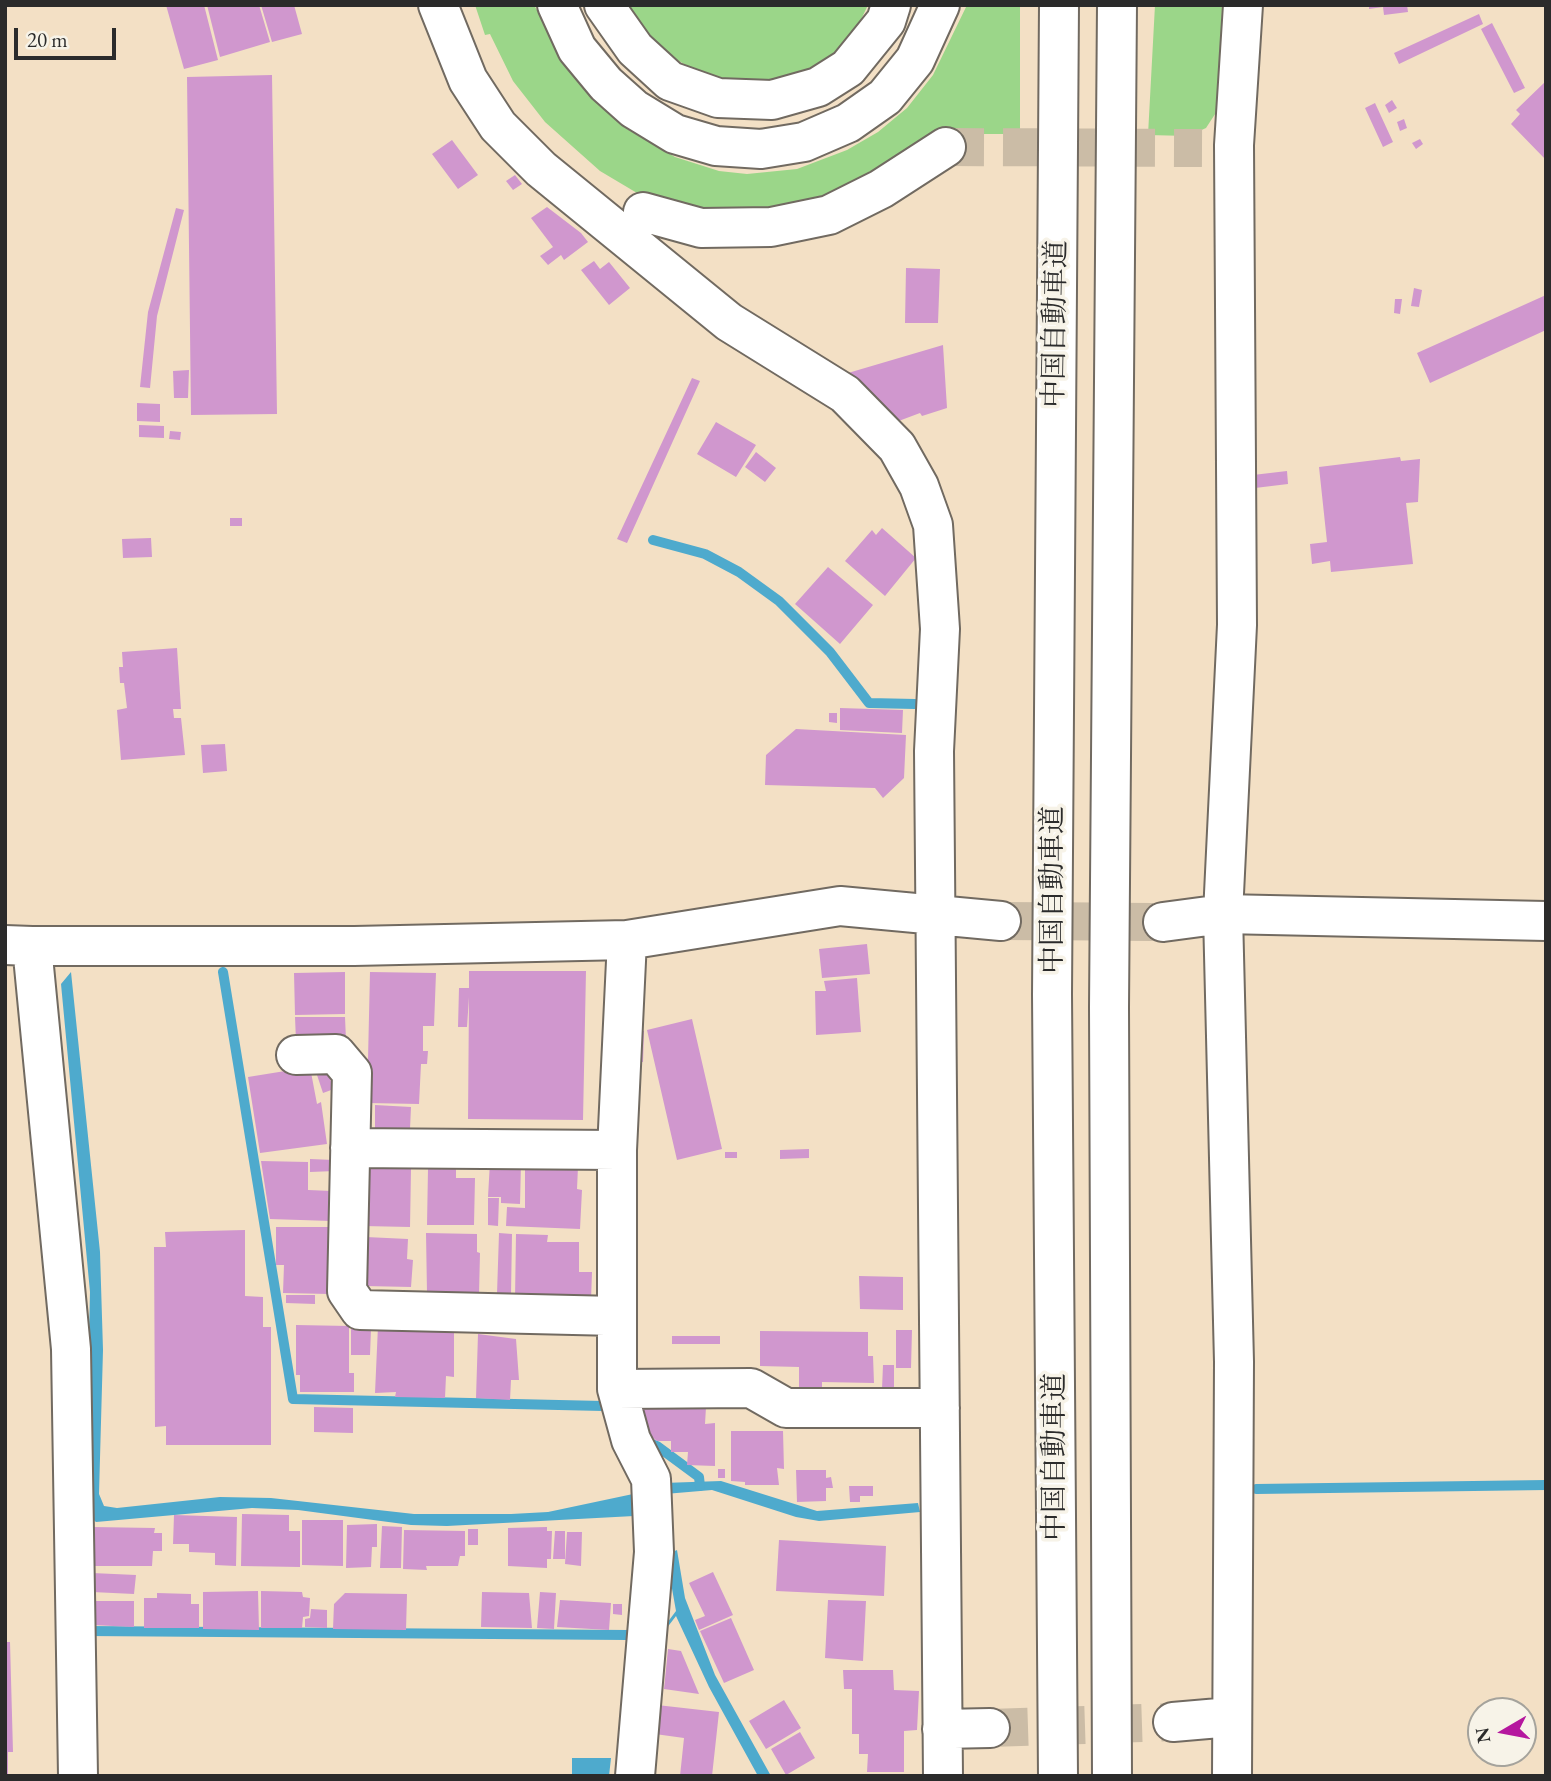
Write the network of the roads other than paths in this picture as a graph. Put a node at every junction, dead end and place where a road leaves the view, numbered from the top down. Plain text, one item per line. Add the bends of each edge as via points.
1 (438, 5) edge
2 (556, 5) edge
3 (604, 5) edge
4 (891, 5) edge
5 (940, 5) edge
6 (1059, 5) edge
7 (1117, 5) edge
8 (1243, 5) edge
9 (946, 147) tunnel mouth
10 (626, 217) junction
11 (937, 914) junction
12 (1223, 914) junction
13 (1001, 921) tunnel mouth
14 (1546, 921) edge
15 (1163, 922) tunnel mouth
16 (627, 940) junction
17 (19, 946) edge
18 (296, 1055) dead end
19 (351, 1148) junction
20 (617, 1150) junction
21 (616, 1316) junction
22 (617, 1389) junction
23 (940, 1409) junction
24 (1231, 1717) junction
25 (1173, 1722) tunnel mouth
26 (990, 1728) tunnel mouth
27 (942, 1729) junction
28 (78, 1776) edge
29 (635, 1776) edge
30 (943, 1776) edge
31 (1058, 1776) edge
32 (1112, 1776) edge
33 (1231, 1776) edge

1 - 10 main road via 468,80 498,126 541,169
2 - 5 main road via 577,49 634,109 675,134 716,146 761,149 804,142 848,123 885,97 915,60
3 - 4 main road via 635,50 670,81 718,98 772,100 818,87 848,68 886,21
6 - 31 main road, 中国自動車道 via 1052,994
7 - 32 main road, 中国自動車道 via 1109,992
8 - 12 main road via 1218,146 1237,625
9 - 10 main road via 881,189 829,215 771,227 701,228
10 - 11 main road via 729,322 845,394 897,447 919,486 933,525 940,629 934,751
11 - 13 main road
11 - 16 main road via 841,906
11 - 23 main road
12 - 14 main road
12 - 15 main road
12 - 24 main road via 1234,1362
16 - 17 main road
16 - 20 main road
17 - 28 main road via 71,1349
18 - 19 main road via 336,1054 352,1073
19 - 20 main road
19 - 21 main road via 346,1291 360,1310
20 - 21 main road
21 - 22 main road
22 - 23 main road via 751,1388 786,1408
22 - 29 main road via 631,1440 650,1479 654,1552
23 - 27 main road
24 - 25 main road
24 - 33 main road
26 - 27 main road
27 - 30 main road

